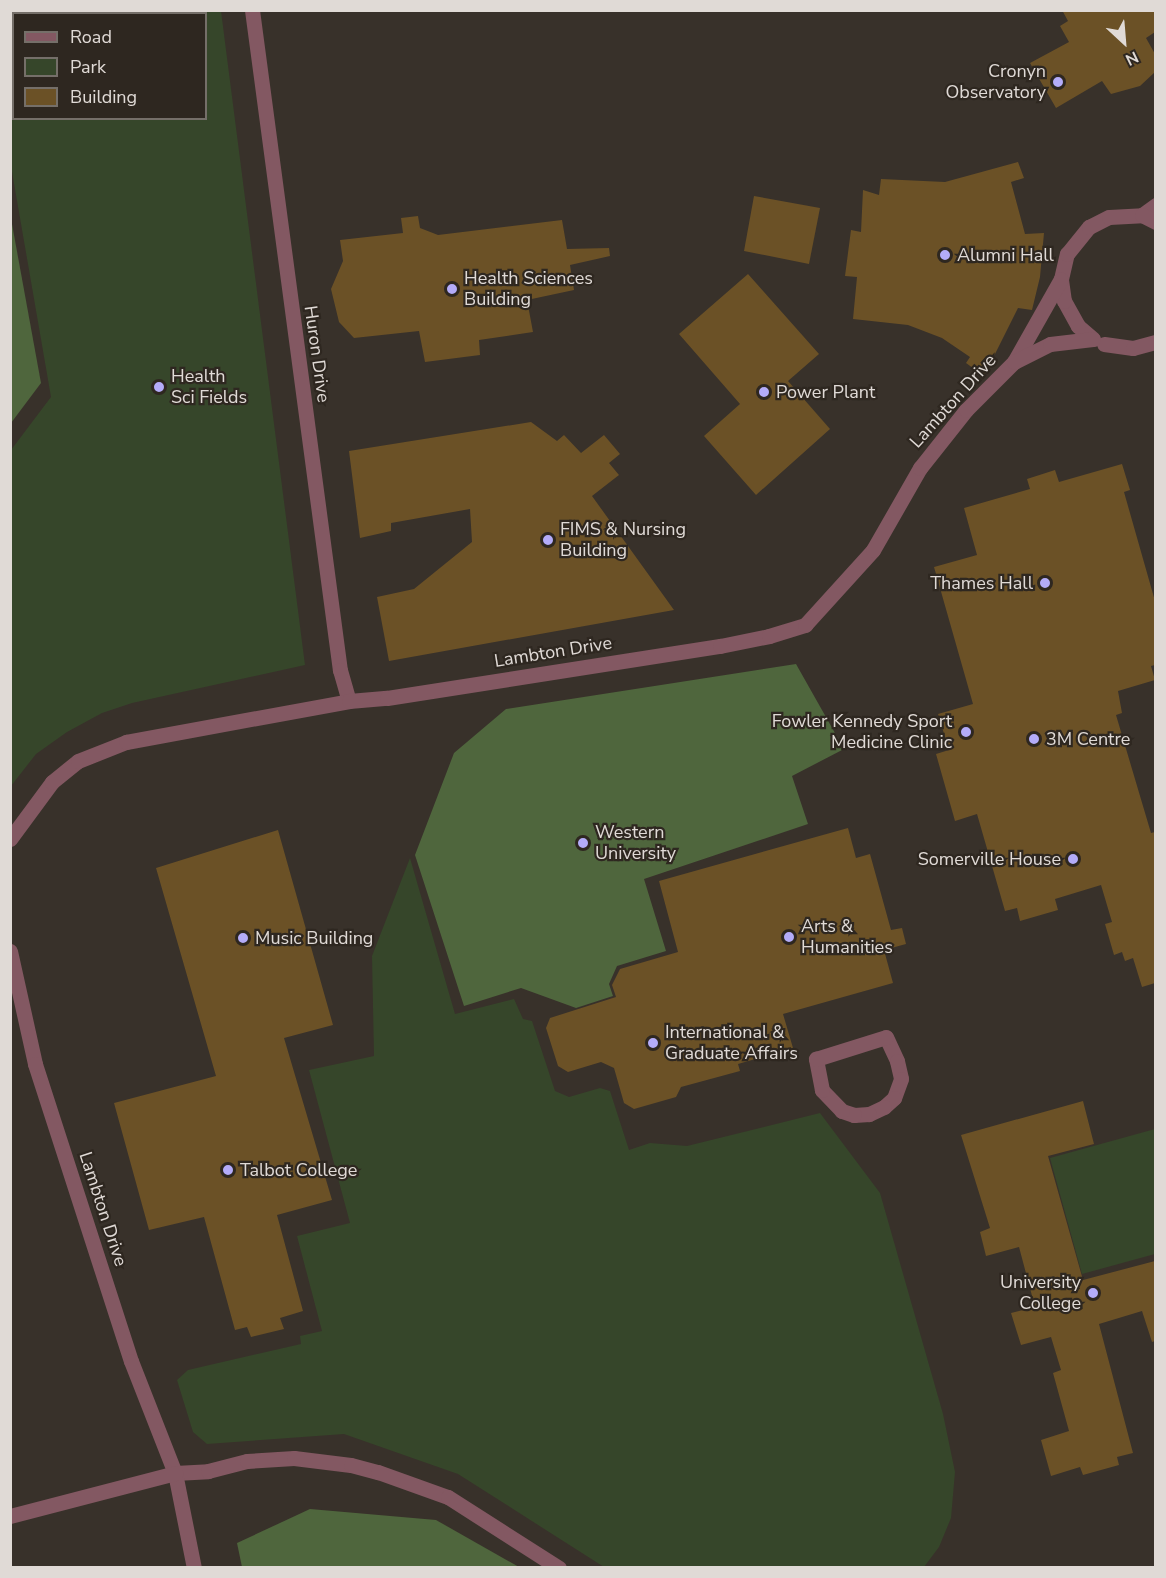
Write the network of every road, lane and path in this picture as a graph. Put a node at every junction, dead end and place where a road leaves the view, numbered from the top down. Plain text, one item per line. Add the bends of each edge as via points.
1 (252, 10) edge
2 (1155, 205) edge
3 (1149, 218) edge
4 (1061, 279) junction
5 (1098, 341) junction
6 (1155, 342) edge
7 (1014, 362) junction
8 (349, 701) junction
9 (10, 839) edge
10 (10, 951) edge
11 (886, 1037) joint
12 (175, 1473) junction
13 (10, 1516) edge
14 (194, 1568) edge
15 (559, 1568) edge

1 - 8 street, Huron Drive via 340,670
2 - 3 street
3 - 4 street, Lambton Drive via 1109,217 1089,227 1067,254
4 - 5 street via 1064,301 1078,326
4 - 7 street, Lambton Drive
5 - 6 street, Lambton Drive via 1133,348
5 - 7 street, Lambton Drive via 1050,344
7 - 8 street, Lambton Drive via 966,410 920,468 873,550 805,625 720,646
8 - 9 street, Lambton Drive via 126,742 78,761 52,782
10 - 12 street, Lambton Drive via 35,1064 131,1361
11 - 11 street via 816,1059 822,1090 842,1111 869,1114 894,1098 901,1079
12 - 13 street
12 - 14 street, Lambton Drive
12 - 15 street via 207,1471 248,1461 294,1458 340,1462 448,1497

